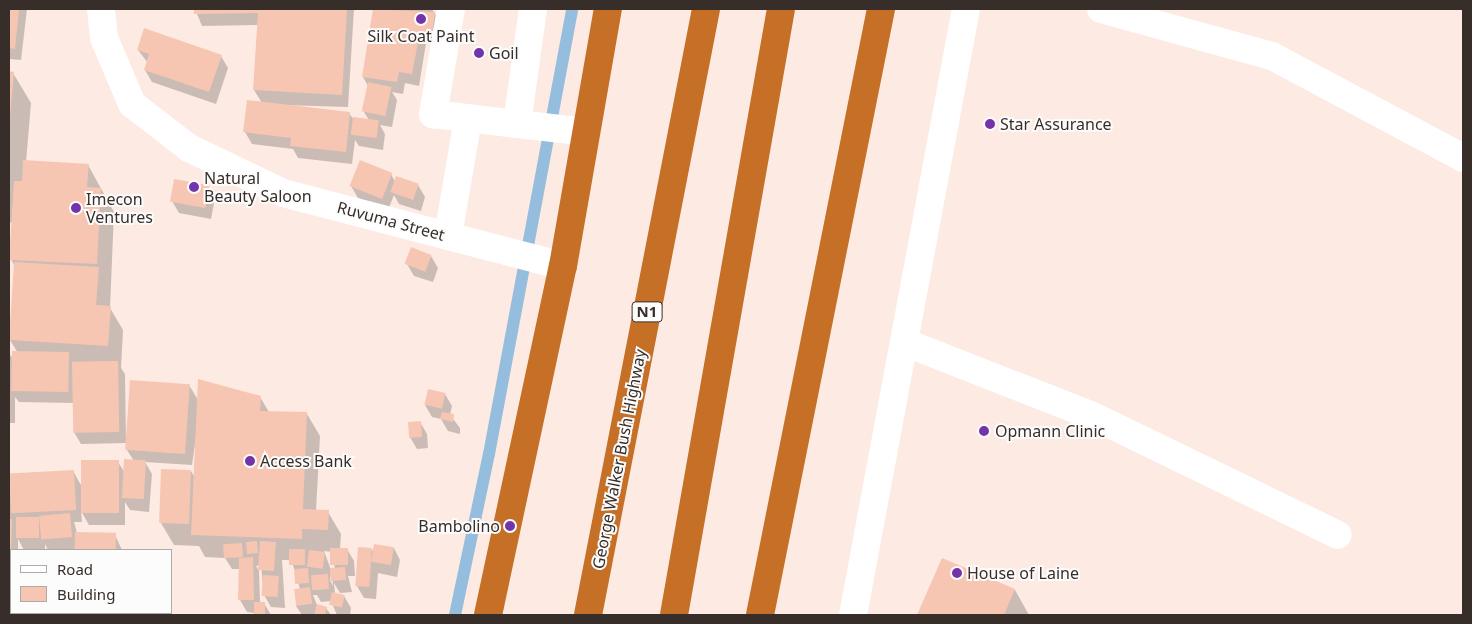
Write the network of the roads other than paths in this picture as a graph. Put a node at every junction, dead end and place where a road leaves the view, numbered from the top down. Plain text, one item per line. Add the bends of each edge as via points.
1 (100, 9) edge
2 (451, 9) edge
3 (533, 9) edge
4 (608, 9) edge
5 (706, 9) edge
6 (781, 9) edge
7 (881, 9) edge
8 (966, 9) edge
9 (1101, 9) edge
10 (468, 118) junction
11 (518, 124) junction
12 (586, 132) junction
13 (1463, 158) edge
14 (448, 236) junction
15 (563, 266) junction
16 (904, 342) junction
17 (1338, 535) dead end
18 (488, 615) edge
19 (588, 615) edge
20 (674, 615) edge
21 (760, 615) edge
22 (853, 615) edge

1 - 14 street, Ruvuma Street via 104,38 132,104 189,148 283,193
2 - 10 street via 433,114
3 - 11 street
4 - 12 highway
5 - 19 highway, George Walker Bush Highway / N1
6 - 20 highway
7 - 21 highway
8 - 16 street
9 - 13 street via 1272,56
10 - 11 street
10 - 14 street
11 - 12 street
12 - 15 highway
14 - 15 street, Ruvuma Street
15 - 18 highway
16 - 17 street via 1093,416
16 - 22 street

